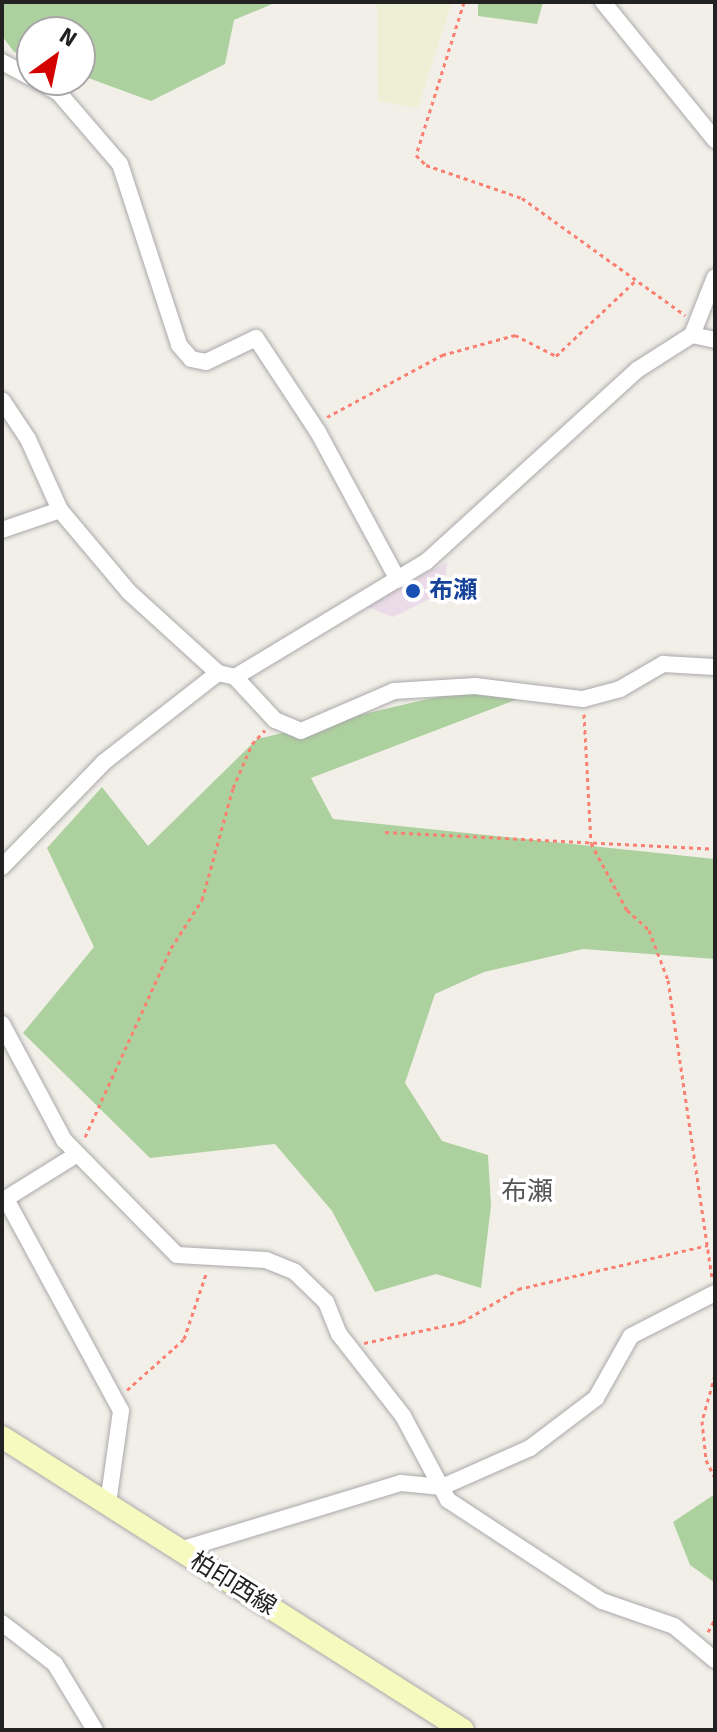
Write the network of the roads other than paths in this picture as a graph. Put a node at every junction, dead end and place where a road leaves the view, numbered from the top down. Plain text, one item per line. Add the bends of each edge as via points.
1 (603, 2) edge
2 (61, 96) edge
3 (715, 140) edge
4 (715, 277) edge
5 (694, 328) junction
6 (715, 340) edge
7 (2, 400) edge
8 (60, 510) junction
9 (2, 530) edge
10 (398, 580) junction
11 (715, 667) edge
12 (227, 675) junction
13 (3, 863) edge
14 (2, 1024) edge
15 (76, 1155) junction
16 (4, 1200) edge
17 (715, 1293) edge
18 (2, 1437) edge
19 (442, 1487) junction
20 (108, 1504) junction
21 (180, 1550) junction
22 (2, 1623) edge
23 (715, 1660) edge
24 (95, 1730) edge
25 (463, 1730) edge

1 - 3 street
2 - 10 street via 120,164 179,345 191,359 206,362 256,338 313,424
4 - 5 street
5 - 6 street
5 - 10 street via 519,472 452,542
7 - 8 street
8 - 9 street
8 - 12 street via 129,592
10 - 12 street
11 - 12 street via 663,664 620,689 583,699 461,686 371,697 301,731 275,720
12 - 13 street via 104,762
14 - 15 street
15 - 16 street
15 - 19 street via 177,1255 266,1260 295,1272 326,1302 348,1346 403,1416
16 - 20 street via 116,1401 118,1449
17 - 19 street via 631,1336 596,1398 530,1448
18 - 20 main road, 柏印西線
19 - 21 street via 401,1483
19 - 23 street via 448,1500 518,1549 602,1601 674,1626
20 - 21 main road, 柏印西線
21 - 25 main road, 柏印西線
22 - 24 street via 55,1664

